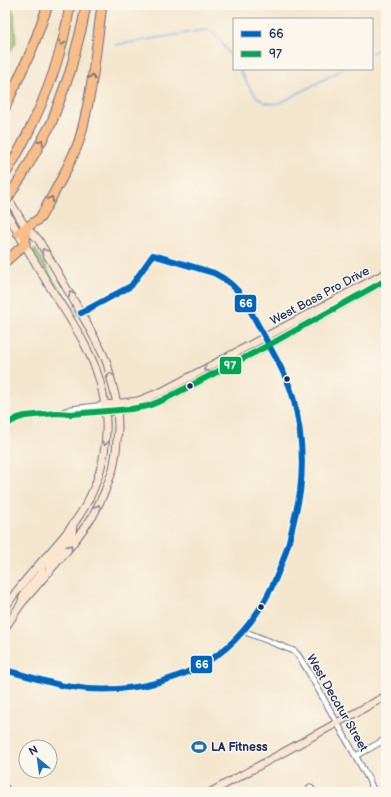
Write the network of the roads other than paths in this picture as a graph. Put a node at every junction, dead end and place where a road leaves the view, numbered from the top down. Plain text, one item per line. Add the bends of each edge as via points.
1 (48, 5) edge
2 (70, 5) edge
3 (86, 5) edge
4 (102, 5) edge
5 (5, 108) edge
6 (5, 174) edge
7 (5, 193) edge
8 (5, 202) edge
9 (5, 210) edge
10 (22, 230) junction
11 (25, 244) junction
12 (5, 262) edge
13 (386, 273) edge
14 (386, 280) edge
15 (81, 313) junction
16 (265, 337) junction
17 (269, 345) junction
18 (111, 408) junction
19 (5, 425) edge
20 (73, 524) junction
21 (41, 563) junction
22 (50, 571) junction
23 (21, 604) junction
24 (5, 608) edge
25 (5, 628) edge
26 (243, 631) junction
27 (5, 670) edge
28 (386, 696) edge
29 (337, 723) junction
30 (386, 739) edge
31 (356, 756) junction
32 (310, 787) dead end
33 (5, 788) edge
34 (7, 792) edge
35 (212, 792) edge
36 (314, 792) edge
37 (374, 792) edge

1 - 5 highway via 32,49
2 -> 6 highway via 68,20 39,110
8 -> 3 highway, bridge via 51,124 70,72
10 -> 4 highway via 40,218 62,179 78,142 88,104
7 - 10 main road
9 - 10 main road
10 - 11 highway
15 -> 10 main road via 38,239
11 - 12 highway
11 - 18 main road via 88,349
13 - 16 main road, West Bass Pro Drive
14 - 17 main road, West Bass Pro Drive
15 - 16 street via 131,286 153,255 214,273 233,285
18 -> 15 main road via 114,387 107,363
16 - 17 street
16 -> 18 main road, West Bass Pro Drive via 161,392
17 - 18 main road, West Bass Pro Drive via 164,400 139,408
17 - 26 street via 284,373 297,413 301,482 288,545 278,573 259,610
18 - 19 street via 71,409 26,416
18 -> 20 main road via 99,474 90,497
22 -> 18 main road via 93,516 106,491 113,469 118,428
20 - 21 main road
20 - 22 main road via 72,534 48,564
21 - 23 main road via 42,572 25,592
21 - 24 main road
22 - 23 main road
23 - 25 main road
26 - 27 street via 224,650 205,663 172,678 146,685 105,689 65,686
26 - 29 street, West Decatur Street via 294,651
28 - 29 main road
29 - 31 street, West Decatur Street
29 - 35 main road
30 - 31 street
31 - 37 street, West Decatur Street
32 - 36 street
33 - 34 main road

